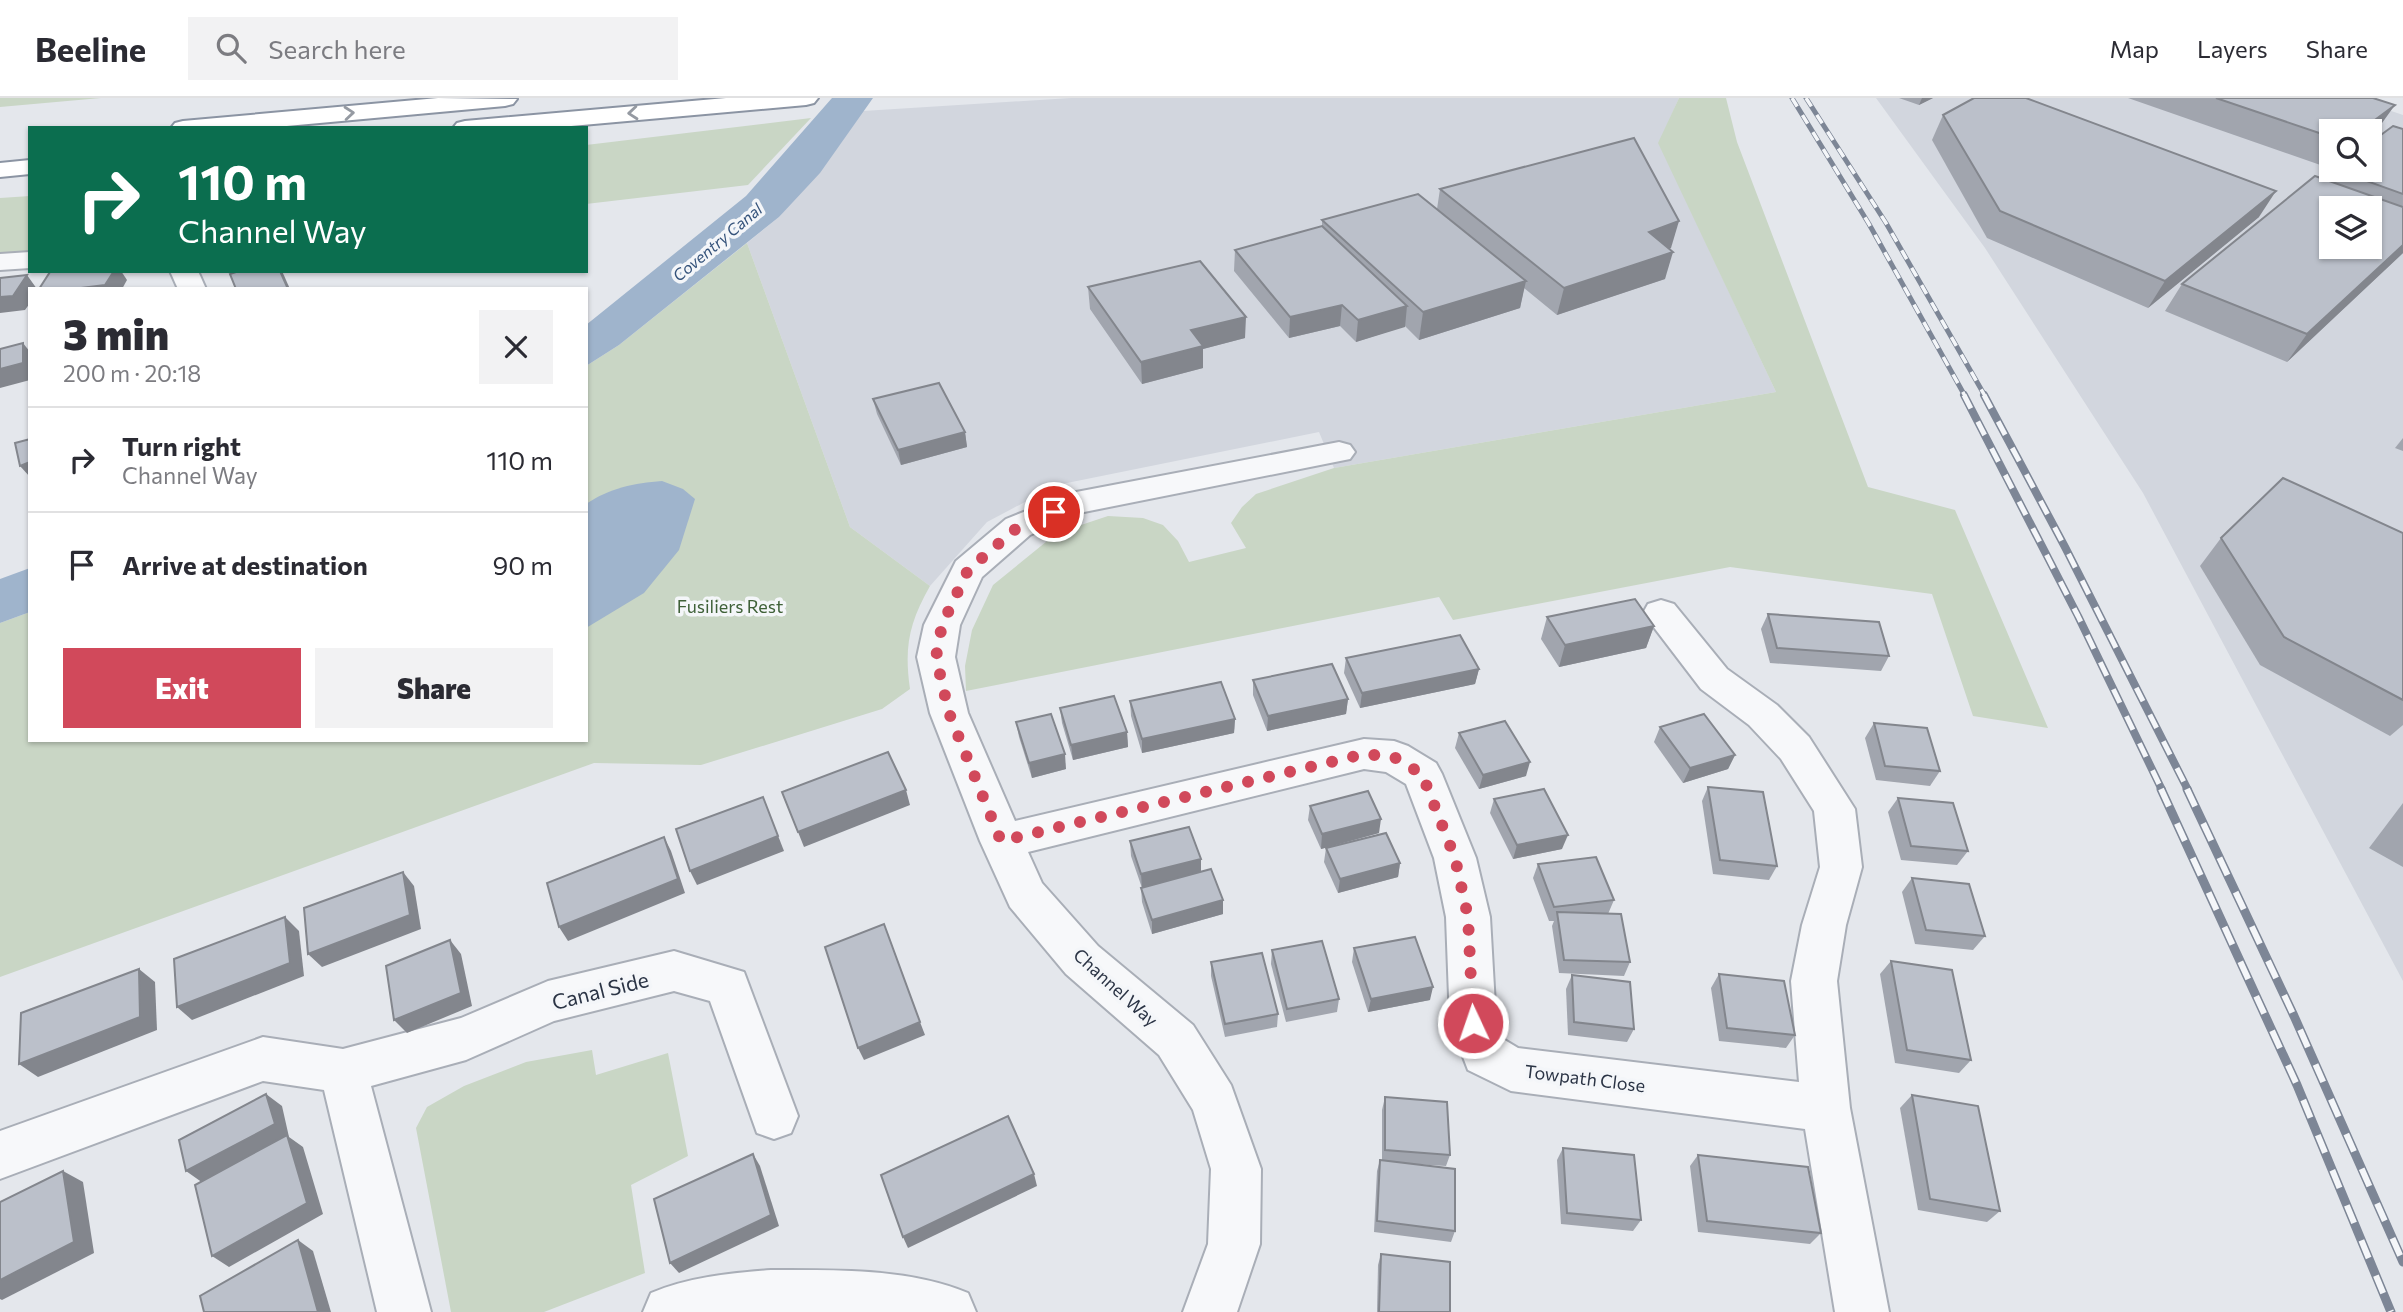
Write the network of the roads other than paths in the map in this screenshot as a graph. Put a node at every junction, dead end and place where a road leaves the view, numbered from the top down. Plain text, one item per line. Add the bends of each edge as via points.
1 (516, 98) edge
2 (806, 98) edge
3 (205, 126) edge
4 (487, 126) edge
5 (28, 167) edge
6 (0, 170) edge
7 (28, 260) edge
8 (0, 262) edge
9 (1339, 452) dead end
10 (1661, 613) dead end
11 (1001, 841) junction
12 (343, 1071) junction
13 (1826, 1108) junction
14 (774, 1116) dead end
15 (0, 1156) edge
16 (793, 1304) edge
17 (404, 1312) edge
18 (670, 1312) edge
19 (949, 1312) edge
20 (1210, 1312) edge
21 (1862, 1312) edge

3 -> 1 highway
2 -> 4 highway
5 - 6 highway
7 - 8 street
9 - 11 street, Channel Way via 1072,503 1018,527 968,570 942,625 936,657 949,713
10 - 13 street via 1714,679 1763,715 1795,748 1834,809 1840,867 1814,981
11 - 13 street, Towpath Close via 1364,754 1394,757 1422,774 1455,858 1468,917 1473,1023 1485,1054 1511,1069
11 - 20 street, Channel Way via 1025,894 1082,960 1176,1040 1214,1101 1236,1169 1234,1244
12 - 14 street, Canal Side via 466,1038 548,1002 674,971 728,986
12 - 15 street, Canal Side via 263,1059
12 - 17 street
13 - 21 street
16 - 18 street via 690,1306
16 - 19 street via 919,1305

